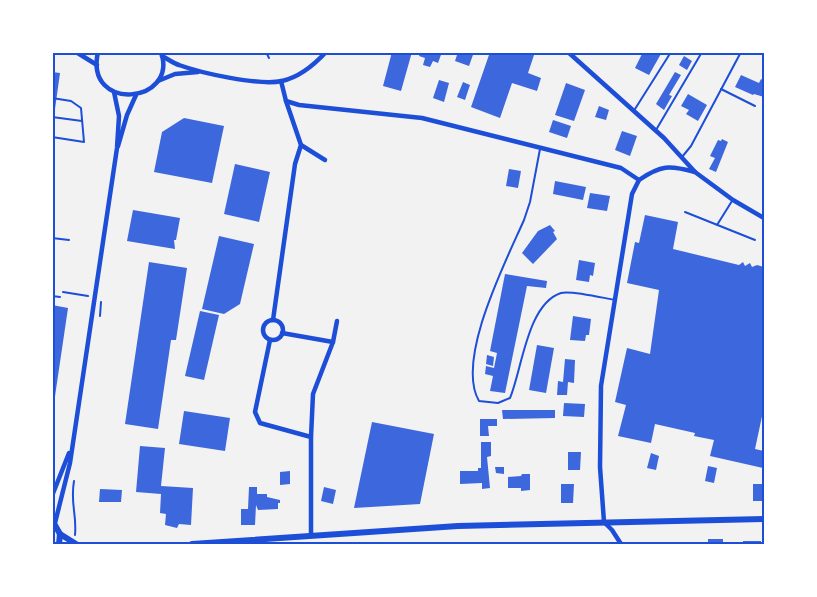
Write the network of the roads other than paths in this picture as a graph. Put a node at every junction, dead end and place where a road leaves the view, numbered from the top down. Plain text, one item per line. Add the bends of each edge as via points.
1 (76, 52) edge
2 (98, 52) edge
3 (266, 52) edge
4 (326, 52) edge
5 (568, 52) edge
6 (671, 52) edge
7 (702, 52) edge
8 (741, 52) edge
9 (161, 54) edge
10 (269, 58) dead end
11 (97, 65) junction
12 (202, 72) junction
13 (156, 82) junction
14 (281, 82) junction
15 (721, 90) junction
16 (114, 92) junction
17 (136, 95) junction
18 (52, 98) edge
19 (286, 101) junction
20 (755, 106) dead end
21 (632, 112) junction
22 (52, 116) edge
23 (83, 121) junction
24 (655, 131) junction
25 (52, 137) edge
26 (301, 145) junction
27 (117, 148) junction
28 (540, 149) junction
29 (682, 158) junction
30 (325, 160) dead end
31 (695, 172) junction
32 (639, 180) junction
33 (733, 200) junction
34 (685, 212) dead end
35 (764, 218) edge
36 (717, 225) junction
37 (755, 240) dead end
38 (52, 296) edge
39 (60, 297) dead end
40 (615, 300) junction
41 (273, 320) junction
42 (337, 321) dead end
43 (282, 333) junction
44 (270, 340) junction
45 (333, 342) junction
46 (311, 437) junction
47 (70, 452) junction
48 (52, 496) edge
49 (764, 518) edge
50 (54, 522) edge
51 (604, 522) junction
52 (60, 534) junction
53 (311, 535) junction
54 (59, 544) edge
55 (75, 544) edge
56 (192, 544) edge
57 (206, 544) edge
58 (621, 544) edge

1 - 11 street
2 - 11 street
3 - 10 lane
4 - 14 street via 311,69
5 - 21 street
6 - 21 lane
7 - 24 lane
8 - 15 lane
9 - 12 street via 176,65
9 - 13 street via 163,65
11 - 16 street via 102,80
12 - 13 street via 175,74
12 - 14 street
13 - 17 street
14 - 19 street
15 - 20 lane
15 - 29 lane via 692,146
16 - 17 street
16 - 27 street via 119,116
17 - 27 street
18 - 23 lane via 77,104
19 - 26 street
19 - 28 street via 422,118
21 - 24 street
22 - 23 lane
23 - 25 lane via 84,142
24 - 29 street
26 - 30 street
26 - 41 street via 295,164
27 - 47 street
28 - 32 street via 622,168
28 - 40 lane via 524,220 478,333 473,364 474,391 479,401 498,403 510,398 527,339 539,313 551,298 563,292
29 - 31 street
31 - 32 street via 668,166 653,170
31 - 33 street
32 - 40 street via 632,194
33 - 35 street
33 - 36 lane
34 - 36 lane
36 - 37 lane
38 - 39 lane
40 - 51 street via 601,386 600,467
41 - 43 street via 282,325
41 - 44 street via 267,322 263,330
42 - 45 street
43 - 44 street via 277,340
43 - 45 street
44 - 46 street via 254,412 260,423
45 - 46 street via 313,394
46 - 53 street
47 - 48 street
47 - 50 street via 65,490
49 - 51 main road
50 - 52 main road
51 - 53 main road
51 - 58 street
52 - 54 main road
52 - 55 main road
53 - 57 main road
56 - 57 main road

